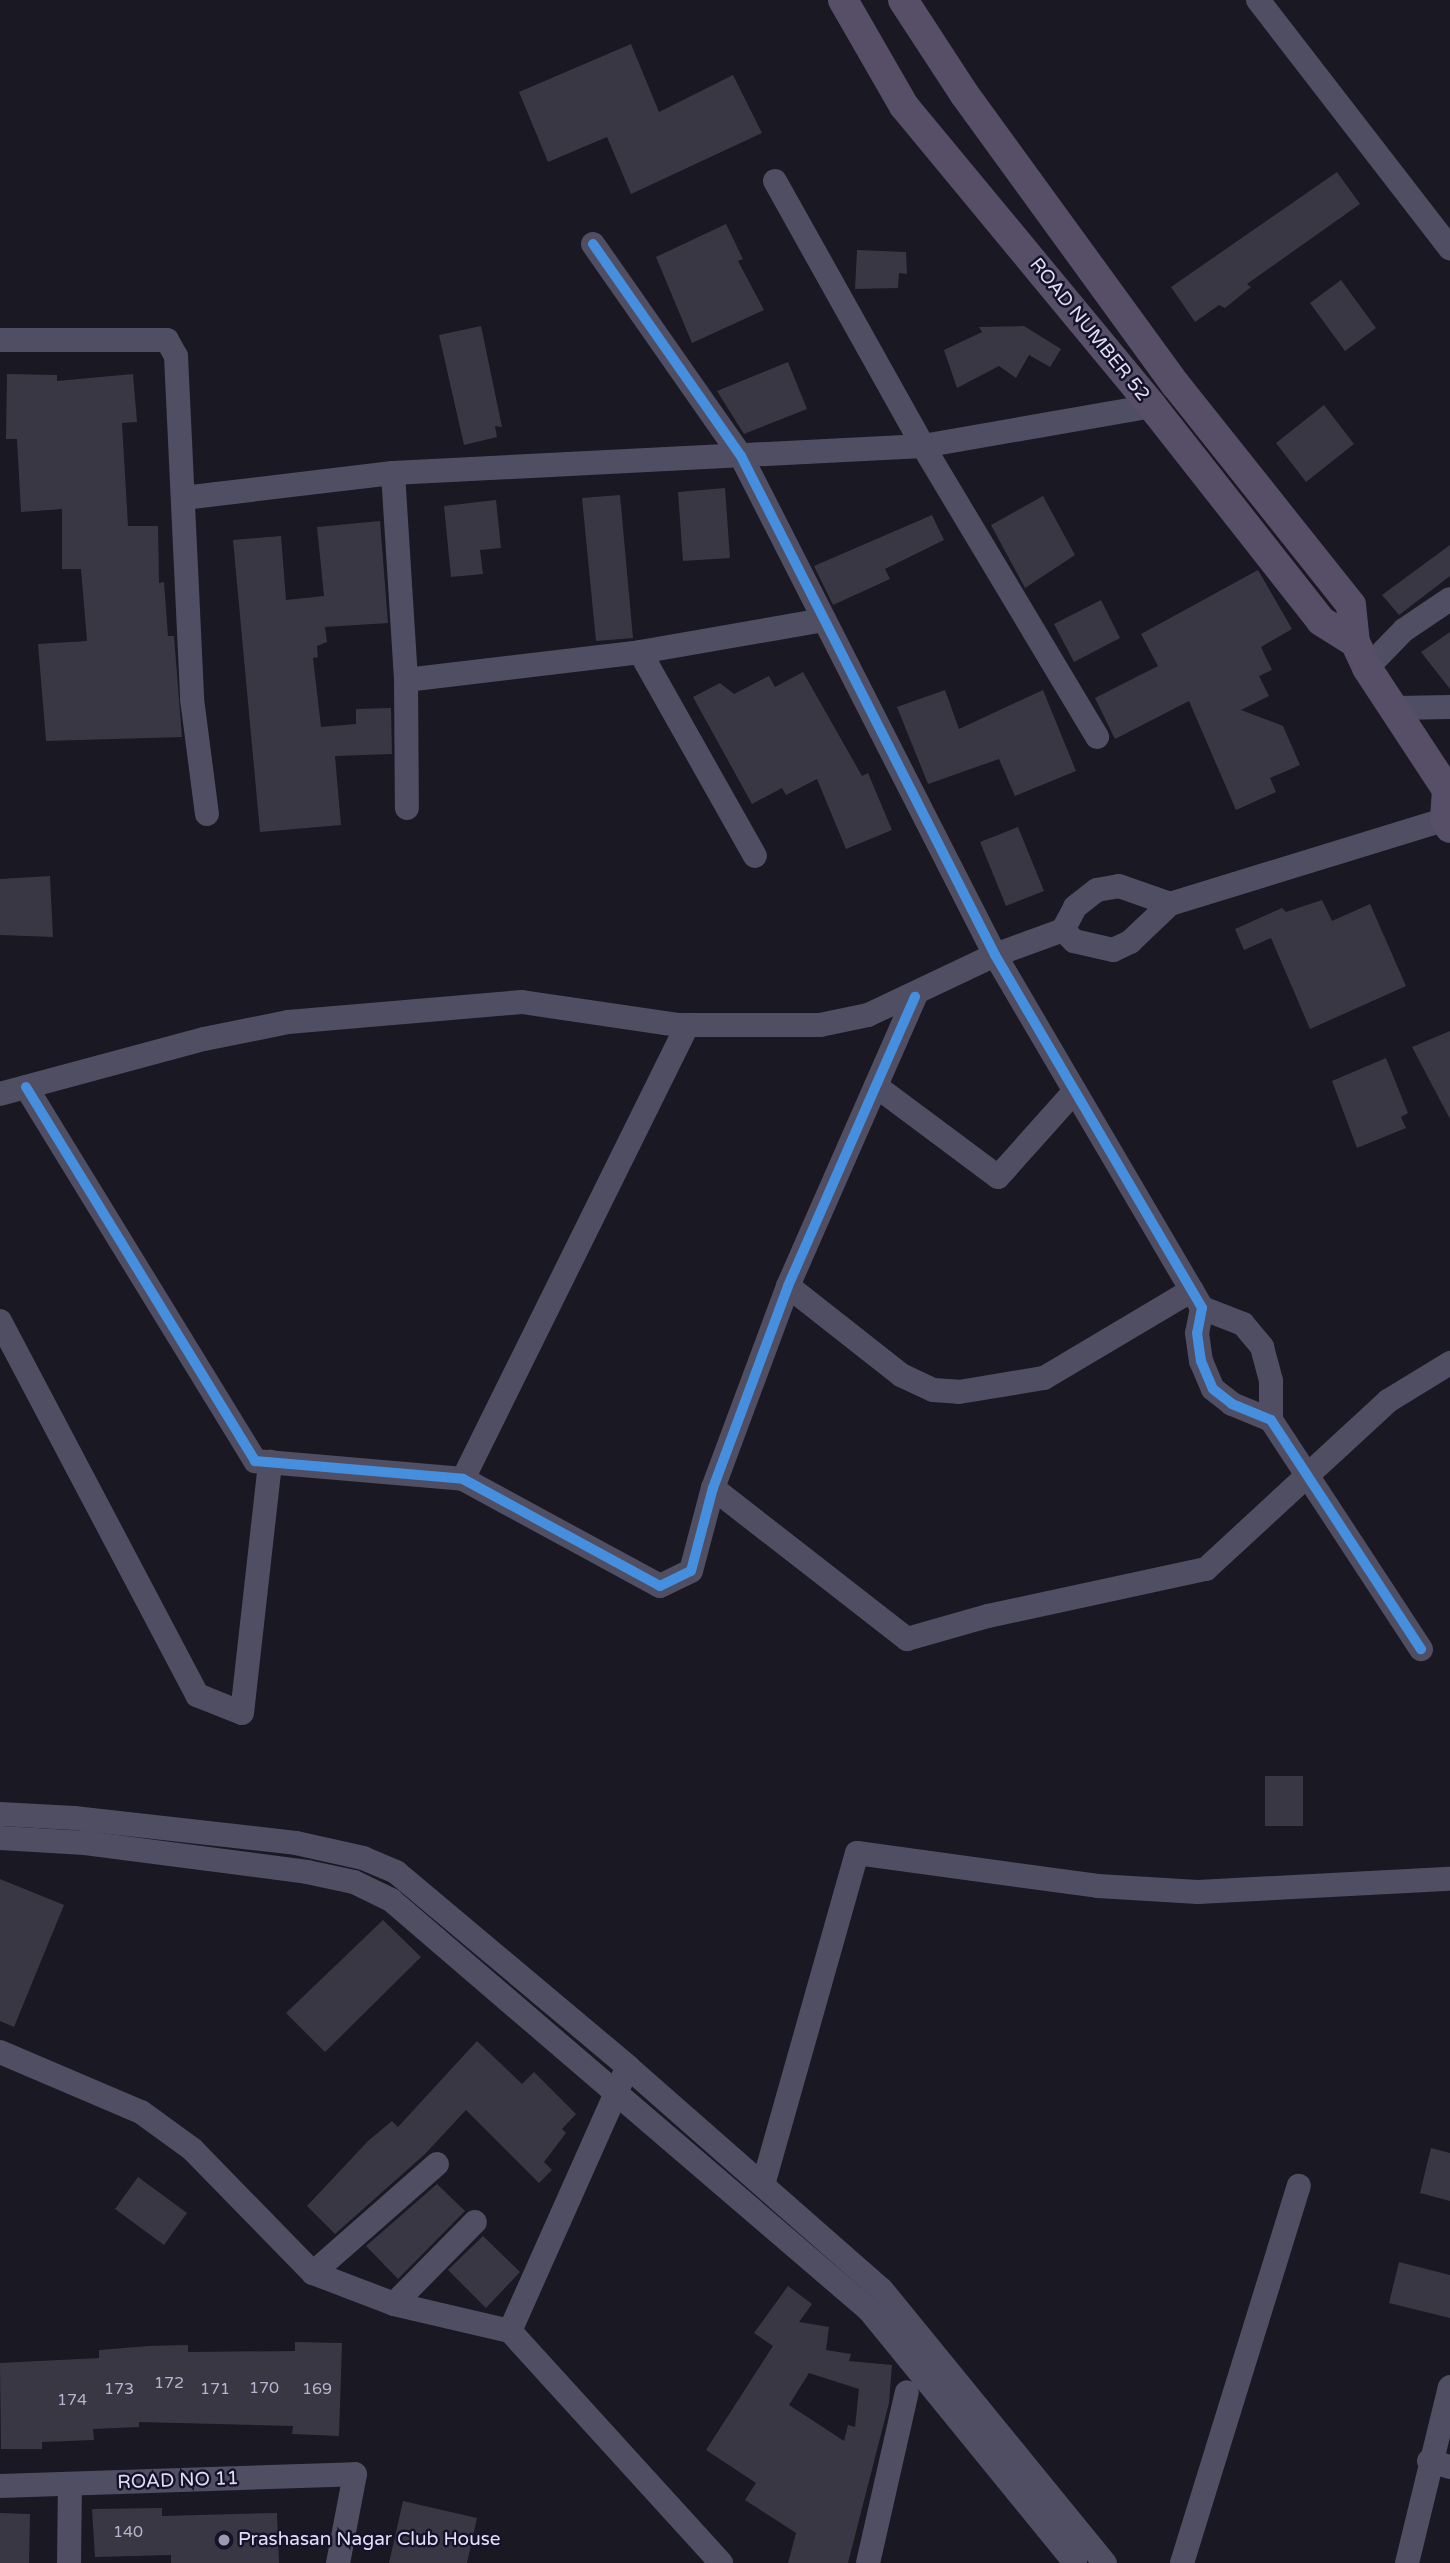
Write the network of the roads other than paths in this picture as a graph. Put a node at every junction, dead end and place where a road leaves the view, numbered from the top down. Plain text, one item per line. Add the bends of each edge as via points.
1 (844, 0) edge
2 (903, 0) edge
3 (1258, 0) edge
4 (775, 181) dead end
5 (593, 244) dead end
6 (1450, 247) edge
7 (0, 341) edge
8 (1152, 406) junction
9 (922, 446) junction
10 (741, 456) junction
11 (393, 473) junction
12 (183, 498) junction
13 (1450, 599) edge
14 (824, 620) junction
15 (640, 652) junction
16 (1361, 655) junction
17 (406, 680) junction
18 (1450, 707) edge
19 (1396, 708) junction
20 (1097, 737) dead end
21 (1447, 798) edge
22 (407, 808) dead end
23 (207, 814) dead end
24 (755, 856) dead end
25 (1170, 904) junction
26 (1063, 930) junction
27 (995, 955) junction
28 (915, 996) junction
29 (687, 1026) junction
30 (876, 1086) junction
31 (26, 1087) junction
32 (1075, 1091) junction
33 (0, 1094) edge
34 (788, 1286) junction
35 (1197, 1299) junction
36 (0, 1321) edge
37 (1450, 1363) edge
38 (1270, 1420) junction
39 (270, 1462) junction
40 (1308, 1476) junction
41 (463, 1479) junction
42 (713, 1488) junction
43 (1421, 1649) dead end
44 (0, 1814) edge
45 (0, 1838) edge
46 (1450, 1879) edge
47 (0, 2052) edge
48 (628, 2067) junction
49 (617, 2090) junction
50 (437, 2164) dead end
51 (763, 2185) junction
52 (1299, 2186) dead end
53 (475, 2222) dead end
54 (313, 2273) junction
55 (394, 2304) junction
56 (510, 2331) junction
57 (1450, 2388) edge
58 (907, 2392) dead end
59 (1439, 2464) edge
60 (70, 2485) junction
61 (0, 2486) edge
62 (69, 2563) edge
63 (338, 2563) edge
64 (721, 2563) edge
65 (868, 2563) edge
66 (1074, 2563) edge
67 (1105, 2563) edge
68 (1182, 2563) edge
69 (1407, 2563) edge

1 - 8 main road, ROAD NUMBER 52 via 904,106
2 - 16 main road, ROAD NUMBER 52 via 965,95 1176,385 1351,605
3 - 6 street
4 - 9 street
5 - 10 street
7 - 12 street via 167,340 176,356
8 - 9 street
8 - 16 main road, ROAD NUMBER 52 via 1321,621
9 - 10 street
9 - 20 street
10 - 11 street
10 - 14 street
11 - 12 street
11 - 17 street
12 - 23 street via 192,699
13 - 16 street
14 - 15 street
14 - 27 street
15 - 17 street
15 - 24 street
16 - 19 main road, ROAD NUMBER 52
17 - 22 street
18 - 19 street
19 - 21 main road, ROAD NUMBER 52
21 - 25 street
25 - 26 street via 1140,934 1113,950 1074,940
25 - 26 street via 1119,886 1097,890 1075,907
26 - 27 street
27 - 28 street
27 - 32 street
28 - 29 street via 868,1015 820,1025
28 - 30 street
29 - 31 street via 522,1002 288,1022 204,1039
29 - 41 street
30 - 32 street via 998,1177
30 - 34 street
31 - 33 street
31 - 39 street via 256,1461
32 - 35 street
34 - 35 street via 901,1375 933,1390 959,1392 1044,1378
34 - 42 street
35 - 38 street via 1243,1324 1262,1347 1271,1381
35 - 38 street via 1200,1361 1213,1389 1232,1404
36 - 39 street via 197,1695 242,1713
37 - 40 street via 1388,1401
38 - 40 street
39 - 41 street
40 - 42 street via 1206,1569 988,1616 907,1639
40 - 43 street
41 - 42 street via 660,1586 691,1571
44 - 48 street via 296,1843 381,1865
45 - 49 street via 214,1858 307,1872 376,1890
46 - 51 street via 1198,1892 1098,1886 858,1853
47 - 54 street via 141,2112 192,2149
48 - 49 street
48 - 51 street
49 - 56 street
49 - 66 street via 869,2310
50 - 54 street
51 - 67 street via 882,2290
52 - 68 street
53 - 55 street
54 - 55 street
55 - 56 street
56 - 64 street
57 - 59 street
58 - 65 street
59 - 69 street
60 - 61 street, ROAD NO 11
60 - 62 street
60 - 63 street, ROAD NO 11 via 355,2474

